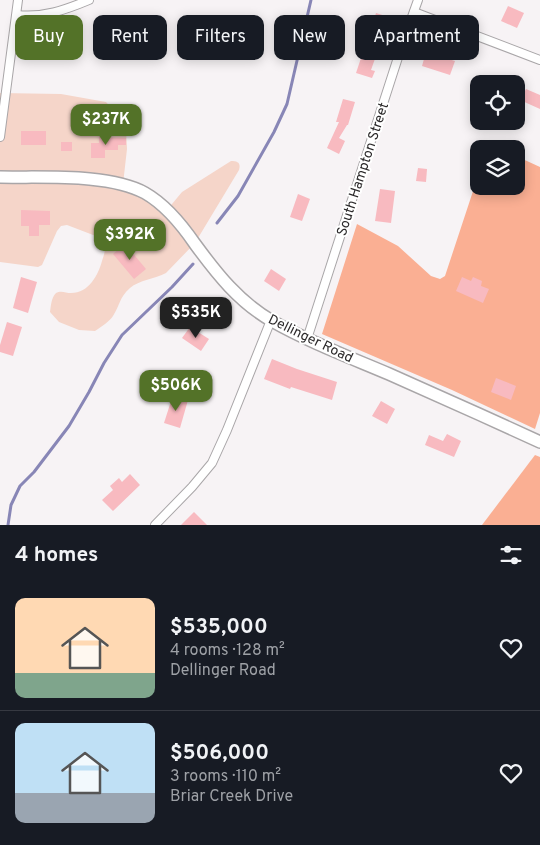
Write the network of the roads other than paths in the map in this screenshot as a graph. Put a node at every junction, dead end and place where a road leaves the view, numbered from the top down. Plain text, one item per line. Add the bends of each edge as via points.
1 (18, 0) edge
2 (89, 0) edge
3 (418, 0) edge
4 (414, 12) junction
5 (17, 15) edge
6 (38, 15) edge
7 (15, 29) edge
8 (540, 60) edge
9 (0, 137) edge
10 (0, 177) edge
11 (271, 320) junction
12 (307, 338) junction
13 (540, 442) edge
14 (155, 525) edge

1 - 5 street
2 - 6 street
3 - 4 street, South Hampton Street
4 - 8 street
4 - 12 street, South Hampton Street
7 - 9 street
10 - 11 street, Dellinger Road via 82,179 123,184 145,193 162,205 180,225 236,295
11 - 12 street, Dellinger Road
11 - 14 street via 212,463
12 - 13 street, Dellinger Road

